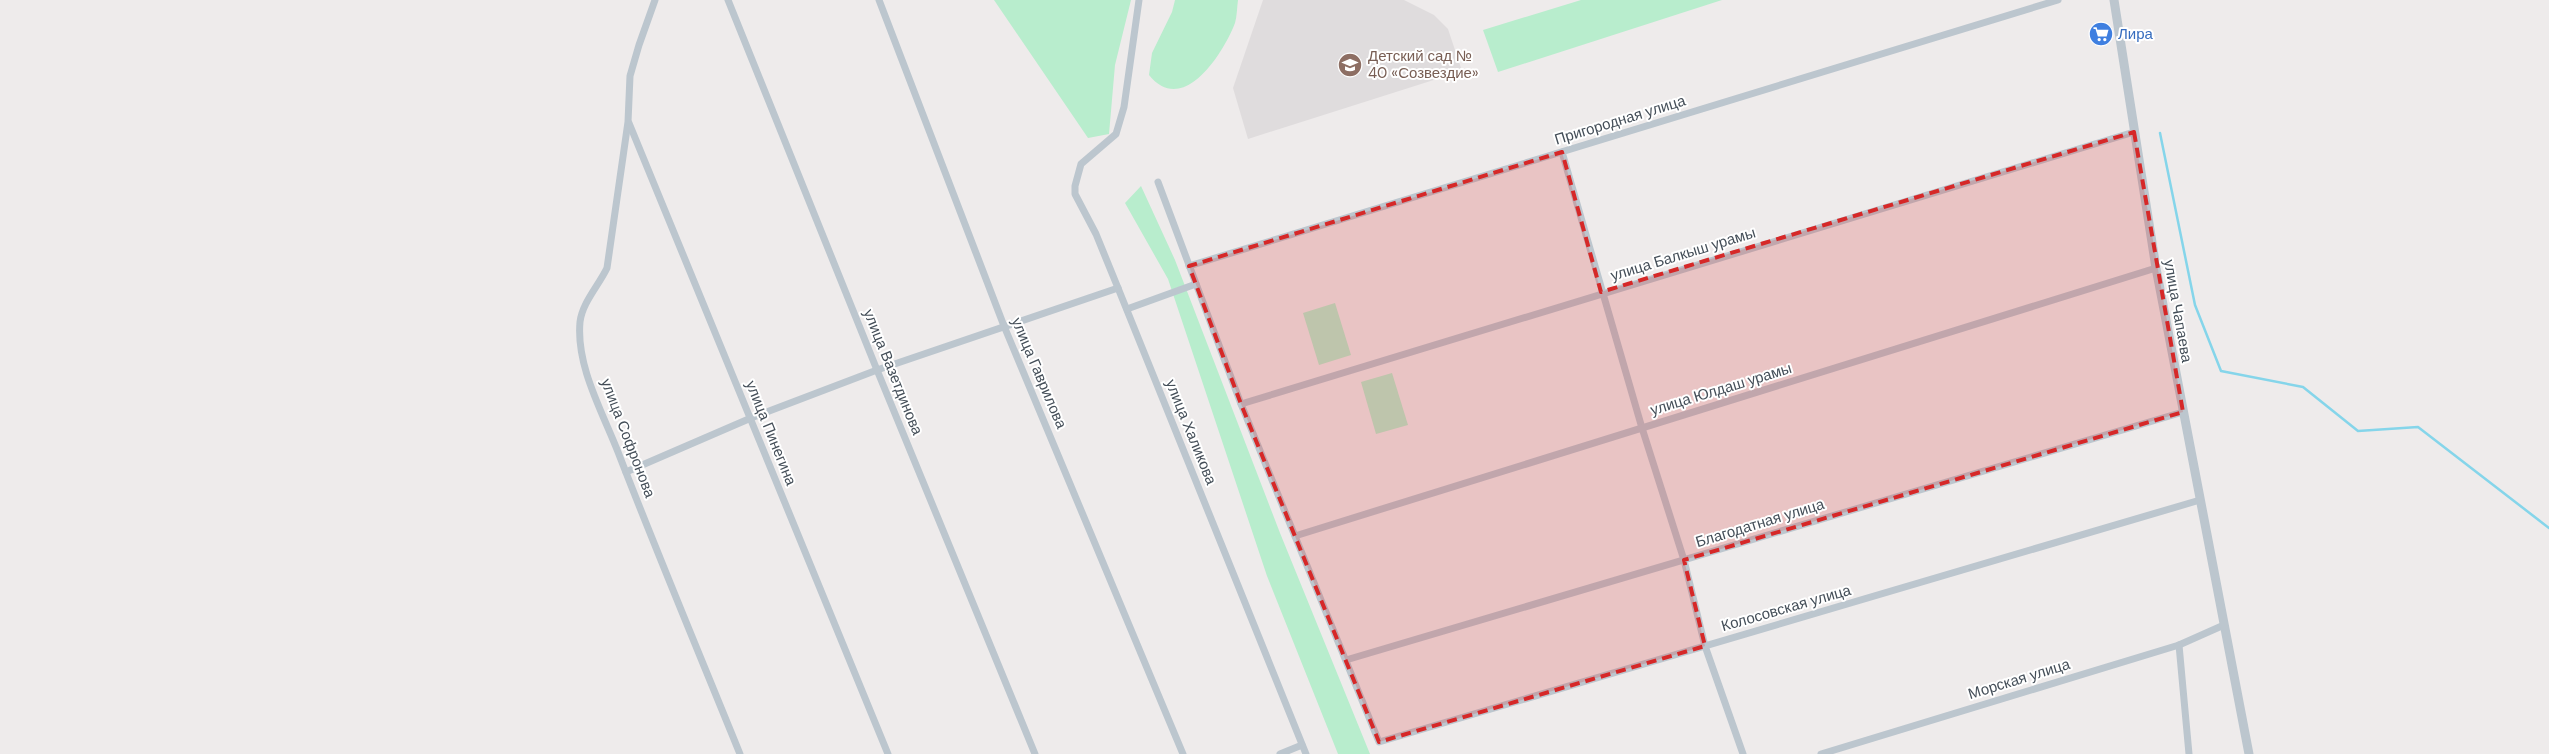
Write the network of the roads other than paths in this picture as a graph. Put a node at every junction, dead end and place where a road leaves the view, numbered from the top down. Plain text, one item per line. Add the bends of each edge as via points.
1 (655, 0) edge
2 (728, 0) edge
3 (879, 0) edge
4 (1139, 0) edge
5 (2058, 0) edge
6 (2114, 0) edge
7 (628, 122) junction
8 (2134, 132) junction
9 (1562, 152) junction
10 (1158, 182) dead end
11 (1190, 266) junction
12 (2156, 268) junction
13 (1196, 284) junction
14 (1118, 288) junction
15 (1601, 292) junction
16 (1127, 309) junction
17 (1004, 326) junction
18 (876, 370) junction
19 (1241, 404) junction
20 (2183, 412) junction
21 (751, 418) junction
22 (1642, 428) junction
23 (626, 472) junction
24 (2200, 500) junction
25 (1295, 536) junction
26 (1684, 560) junction
27 (2224, 624) junction
28 (2179, 645) junction
29 (1705, 646) junction
30 (1346, 660) junction
31 (1302, 745) junction
32 (740, 754) edge
33 (888, 754) edge
34 (1036, 754) edge
35 (1183, 754) edge
36 (1280, 754) edge
37 (1306, 754) edge
38 (1743, 754) edge
39 (1820, 754) edge
40 (2189, 754) edge
41 (2248, 754) edge

1 - 7 street, улица Софронова via 630,76
2 - 18 street, улица Вазетдинова
3 - 17 street, улица Гаврилова
4 - 14 street, улица Халикова via 1124,107 1116,134 1081,164 1075,186 1081,209 1096,234
5 - 9 street, Пригородная улица
6 - 8 street, улица Чапаева
7 - 21 street, улица Пинегина
7 - 23 street, улица Софронова via 608,268 582,309 580,321 584,365
8 - 12 street, улица Чапаева
8 - 15 street, улица Балкыш урамы
9 - 11 street, Пригородная улица
9 - 15 street
10 - 11 street
11 - 13 street
12 - 20 street, улица Чапаева
12 - 22 street, улица Юлдаш урамы
13 - 16 street
13 - 19 street
14 - 16 street, улица Халикова
14 - 17 street
15 - 19 street, улица Балкыш урамы
15 - 22 street
16 - 31 street, улица Халикова
17 - 18 street
17 - 35 street, улица Гаврилова
18 - 21 street
18 - 34 street, улица Вазетдинова
19 - 25 street
20 - 24 street, улица Чапаева
20 - 26 street, Благодатная улица
21 - 23 street
21 - 33 street, улица Пинегина
22 - 25 street, улица Юлдаш урамы
22 - 26 street
23 - 32 street, улица Софронова
24 - 27 street, улица Чапаева
24 - 29 street, Колосовская улица
25 - 30 street
26 - 29 street
26 - 30 street, Благодатная улица
27 - 28 street, Морская улица
27 - 41 street, улица Чапаева
28 - 39 street, Морская улица
28 - 40 street
29 - 30 street, Колосовская улица via 1379,742
29 - 38 street
31 - 36 street
31 - 37 street, улица Халикова

